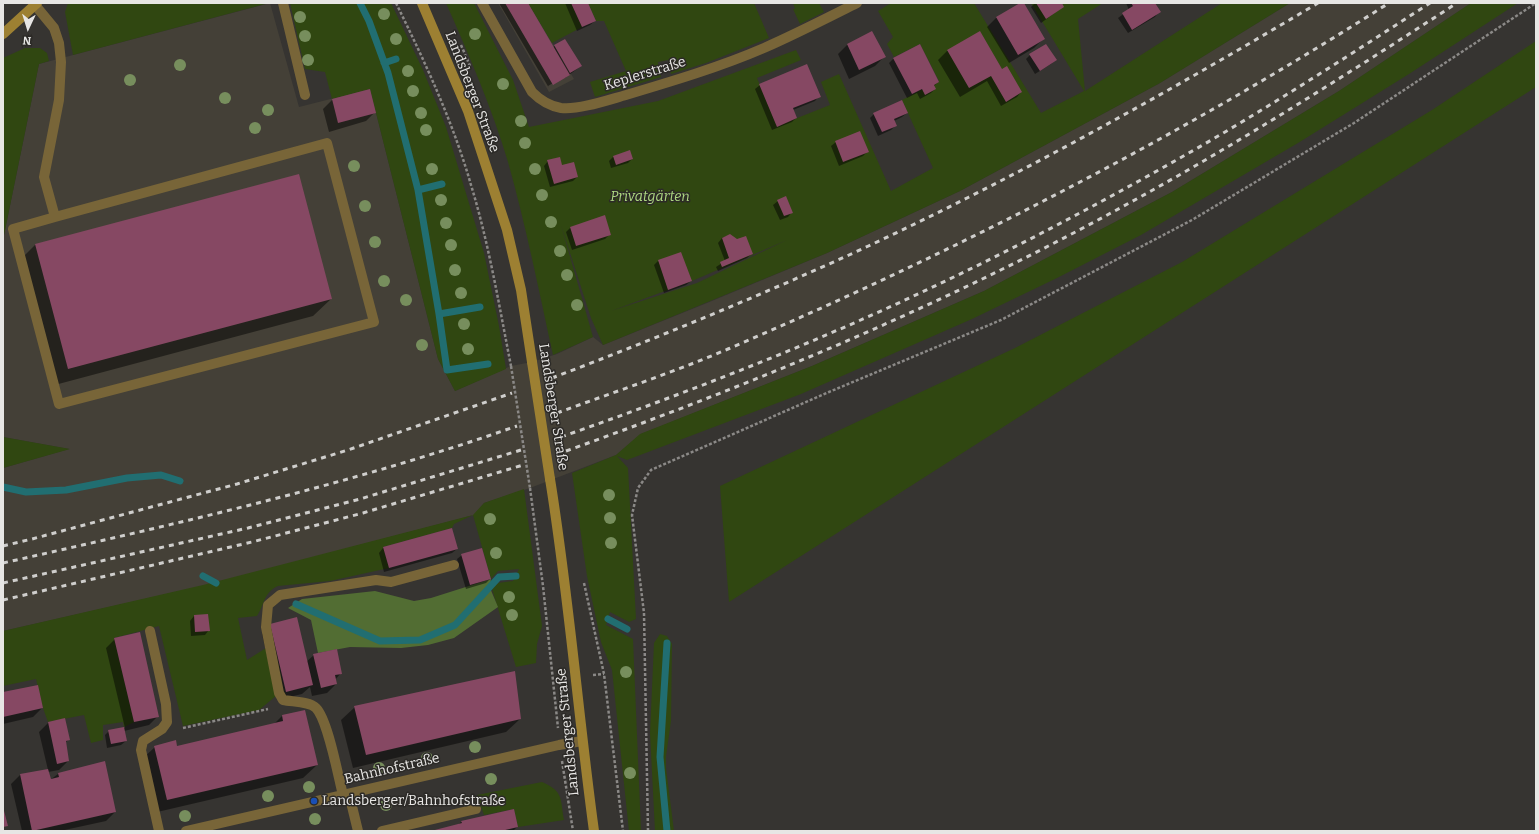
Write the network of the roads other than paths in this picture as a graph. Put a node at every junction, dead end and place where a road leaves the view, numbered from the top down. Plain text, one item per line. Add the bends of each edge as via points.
1 (283, 3) edge
2 (422, 3) edge
3 (482, 3) edge
4 (857, 3) edge
5 (36, 4) edge
6 (3, 34) edge
7 (305, 95) dead end
8 (55, 217) junction
9 (454, 565) dead end
10 (150, 631) dead end
11 (582, 741) junction
12 (346, 794) junction
13 (476, 809) dead end
14 (159, 831) edge
15 (186, 831) edge
16 (358, 831) edge
17 (382, 831) edge
18 (594, 831) edge

1 - 7 street
2 - 11 street, Landsberger Straße, bridge via 468,111 507,230 521,290 561,545
3 - 4 street, Keplerstraße via 532,92 547,104 562,108 603,101 686,77 764,48
5 - 6 street
5 - 8 street via 54,28 61,62 58,100 44,177
8 - 8 street via 327,143 374,322 59,404 13,229
9 - 12 street via 391,582 376,580 280,595 268,605 266,627 279,693 283,700 316,707 324,721
10 - 14 street via 168,714 167,722 162,729 143,741 141,750
11 - 12 street, Bahnhofstraße
11 - 18 street, Landsberger Straße
12 - 15 street, Bahnhofstraße
12 - 16 street
13 - 17 street

